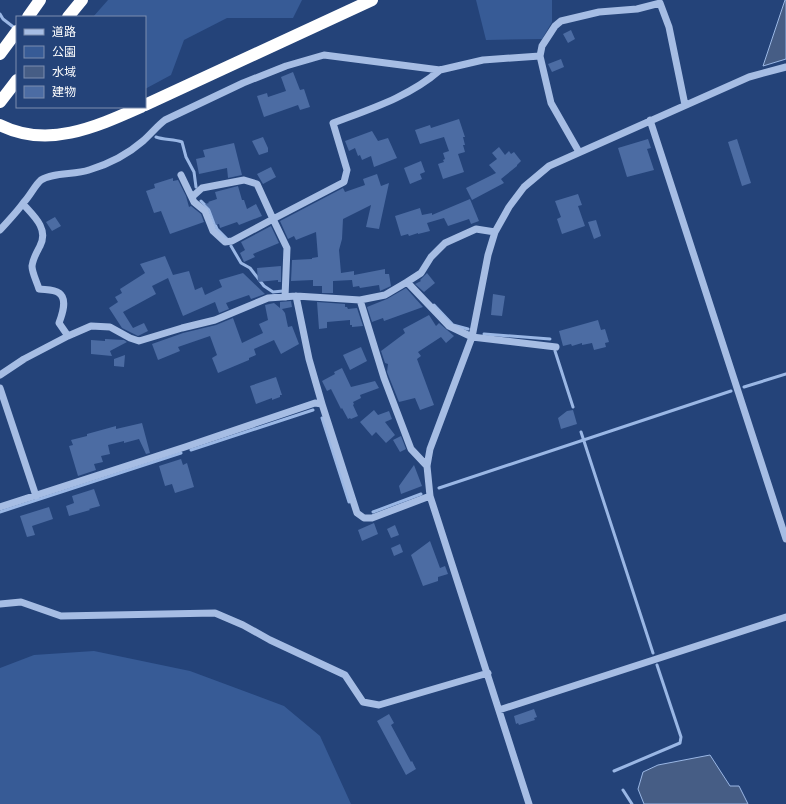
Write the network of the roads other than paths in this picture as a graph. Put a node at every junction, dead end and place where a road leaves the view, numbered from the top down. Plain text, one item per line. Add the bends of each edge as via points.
1 (40, 0) edge
2 (372, 0) edge
3 (29, 16) edge
4 (16, 32) edge
5 (0, 54) edge
6 (540, 56) junction
7 (786, 66) edge
8 (440, 70) junction
9 (16, 81) edge
10 (0, 102) edge
11 (146, 105) edge
12 (685, 105) junction
13 (139, 108) edge
14 (650, 120) junction
15 (0, 125) edge
16 (579, 152) junction
17 (181, 175) dead end
18 (192, 198) junction
19 (23, 204) junction
20 (273, 219) junction
21 (0, 230) edge
22 (495, 232) junction
23 (407, 282) junction
24 (296, 296) junction
25 (285, 297) junction
26 (360, 300) junction
27 (68, 336) junction
28 (472, 337) junction
29 (556, 348) dead end
30 (0, 375) edge
31 (0, 388) edge
32 (322, 404) junction
33 (428, 466) junction
34 (36, 496) junction
35 (430, 496) junction
36 (0, 507) edge
37 (786, 539) edge
38 (0, 604) edge
39 (786, 617) edge
40 (488, 673) junction
41 (499, 710) junction
42 (529, 804) edge

1 - 3 highway
2 - 11 highway
4 - 5 highway
6 - 8 street via 483,60
6 - 12 street via 542,46 561,21 599,12 636,9 660,2 669,27
6 - 16 street via 550,103
7 - 12 street via 749,77
8 - 19 street via 324,55 286,66 165,120 144,140 113,161 89,171 41,180
8 - 20 street via 396,99 333,123 347,170 344,182
9 - 10 highway
12 - 14 street
13 - 15 highway via 88,130 67,134 24,134
14 - 16 street
14 - 37 street
16 - 22 street via 549,166 524,187
17 - 18 street
18 - 20 street via 202,188 244,180 257,184
18 - 20 street via 205,211 213,231 226,242
19 - 21 street
19 - 27 street via 39,221 43,233 43,241 33,259 32,268 39,289 59,293 63,299 64,311 59,323
20 - 25 street via 287,248
22 - 23 street via 476,229 445,243 431,257 421,273
22 - 28 street
23 - 26 street via 384,295
23 - 28 street via 449,326
24 - 25 street
24 - 26 street
24 - 32 street via 309,359
25 - 27 street via 268,298 215,320 139,341 110,327 91,326
26 - 33 street via 384,378 411,449
27 - 30 street
28 - 29 street
28 - 33 street via 430,449
31 - 34 street
32 - 34 street via 315,403
32 - 35 street via 357,513 364,518 372,518
33 - 35 street
34 - 36 street
35 - 40 street
38 - 40 street via 21,602 61,616 215,613 344,675 363,702 379,705
39 - 41 street
40 - 41 street
41 - 42 street

